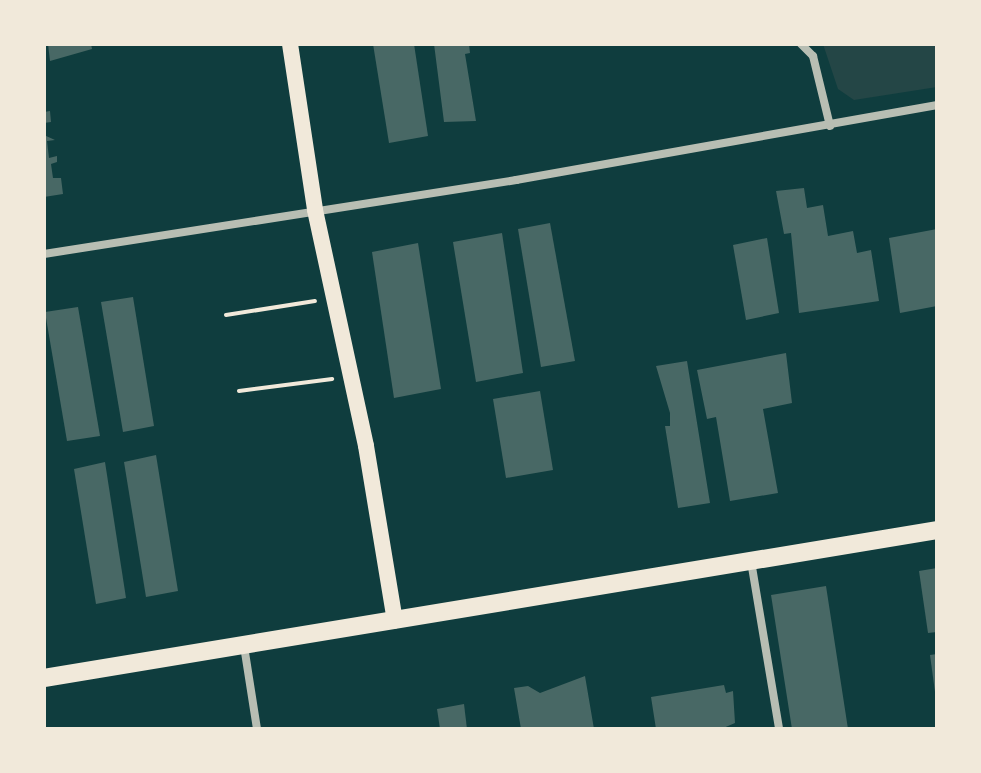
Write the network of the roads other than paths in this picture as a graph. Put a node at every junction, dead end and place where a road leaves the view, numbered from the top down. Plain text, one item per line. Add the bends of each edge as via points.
1 (290, 44) edge
2 (801, 44) edge
3 (937, 105) edge
4 (830, 126) junction
5 (315, 210) junction
6 (44, 254) edge
7 (937, 530) edge
8 (751, 561) junction
9 (395, 621) junction
10 (244, 646) junction
11 (44, 678) edge
12 (257, 729) edge
13 (779, 729) edge

1 - 5 main road
2 - 4 street via 813,56
3 - 4 street
4 - 5 street
5 - 6 street
5 - 9 main road via 337,298
7 - 8 main road
8 - 9 main road
8 - 13 street
9 - 10 main road
10 - 11 main road
10 - 12 street

